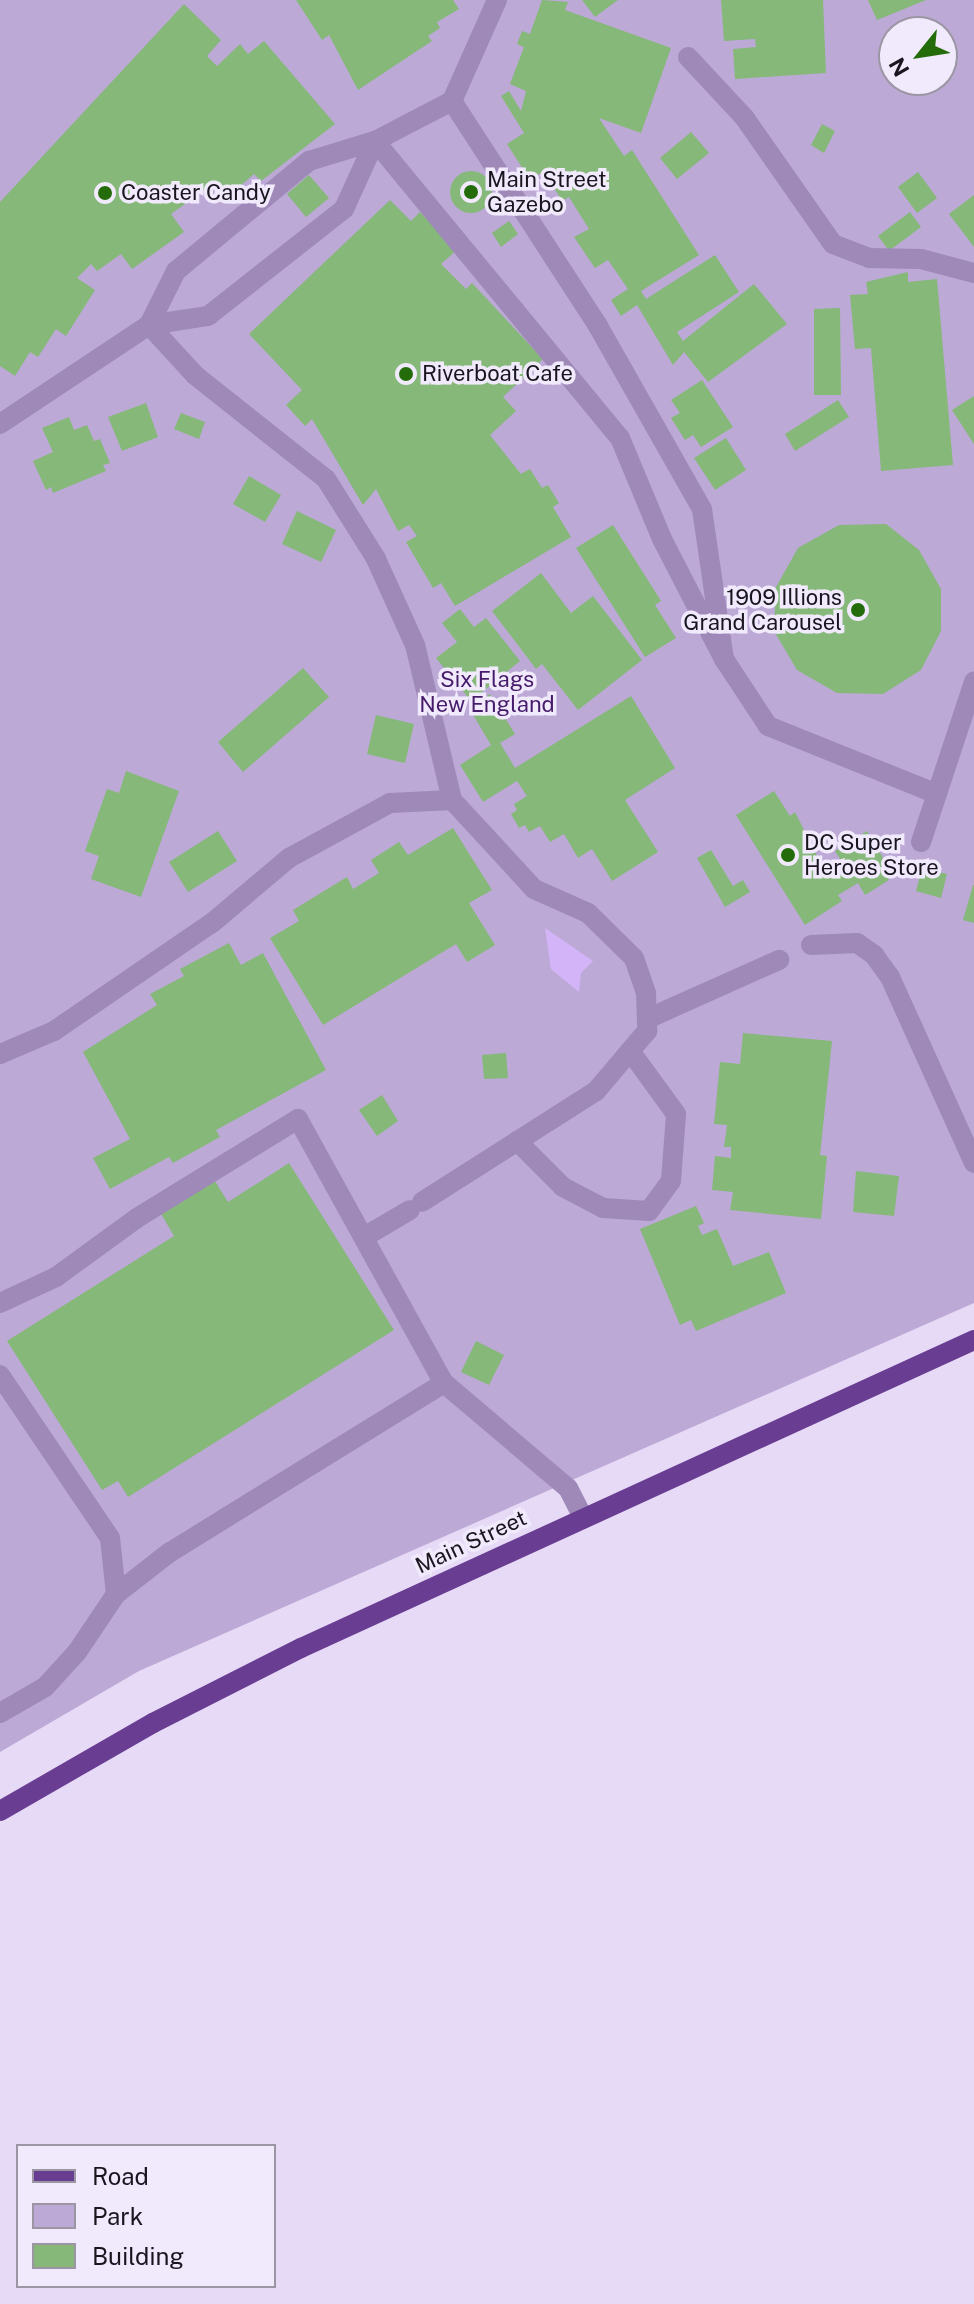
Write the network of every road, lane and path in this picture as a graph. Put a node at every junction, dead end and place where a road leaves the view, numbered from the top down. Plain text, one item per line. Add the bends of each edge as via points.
1 (497, 0) edge
2 (688, 57) dead end
3 (452, 101) junction
4 (375, 141) junction
5 (974, 273) edge
6 (149, 325) junction
7 (0, 424) edge
8 (724, 659) junction
9 (974, 682) edge
10 (937, 794) junction
11 (452, 800) junction
12 (921, 842) dead end
13 (811, 945) dead end
14 (779, 960) dead end
15 (647, 1019) junction
16 (630, 1051) junction
17 (0, 1054) edge
18 (517, 1141) junction
19 (974, 1163) edge
20 (364, 1237) junction
21 (0, 1303) edge
22 (974, 1340) edge
23 (0, 1375) edge
24 (444, 1383) junction
25 (583, 1517) junction
26 (116, 1594) junction
27 (0, 1713) edge
28 (0, 1811) edge

1 - 3 street
2 - 5 street via 744,117 833,244 869,258 921,259
3 - 4 street
3 - 8 street via 598,326 702,509
4 - 6 street via 309,161 176,271
4 - 6 street via 344,209 208,316
4 - 8 street via 620,438 662,539
6 - 7 street
6 - 11 street via 195,375 326,479 375,557 415,645
8 - 10 street via 768,726
9 - 10 street
10 - 12 street
11 - 15 street via 534,889 588,913 634,958 646,993
11 - 17 street via 390,803 289,858 212,923 54,1031
13 - 19 street via 857,943 874,955 890,977
14 - 15 street
15 - 16 street via 647,1031
16 - 18 street via 596,1091
16 - 18 street via 676,1114 671,1181 649,1211 603,1208 563,1187
18 - 20 street
20 - 21 street via 298,1119 137,1218 56,1277
20 - 24 street
22 - 25 main road, Main Street
23 - 26 street via 110,1538
24 - 25 street via 568,1488
24 - 26 street via 170,1552
25 - 28 main road, Main Street via 227,1684
26 - 27 street via 77,1652 45,1687

